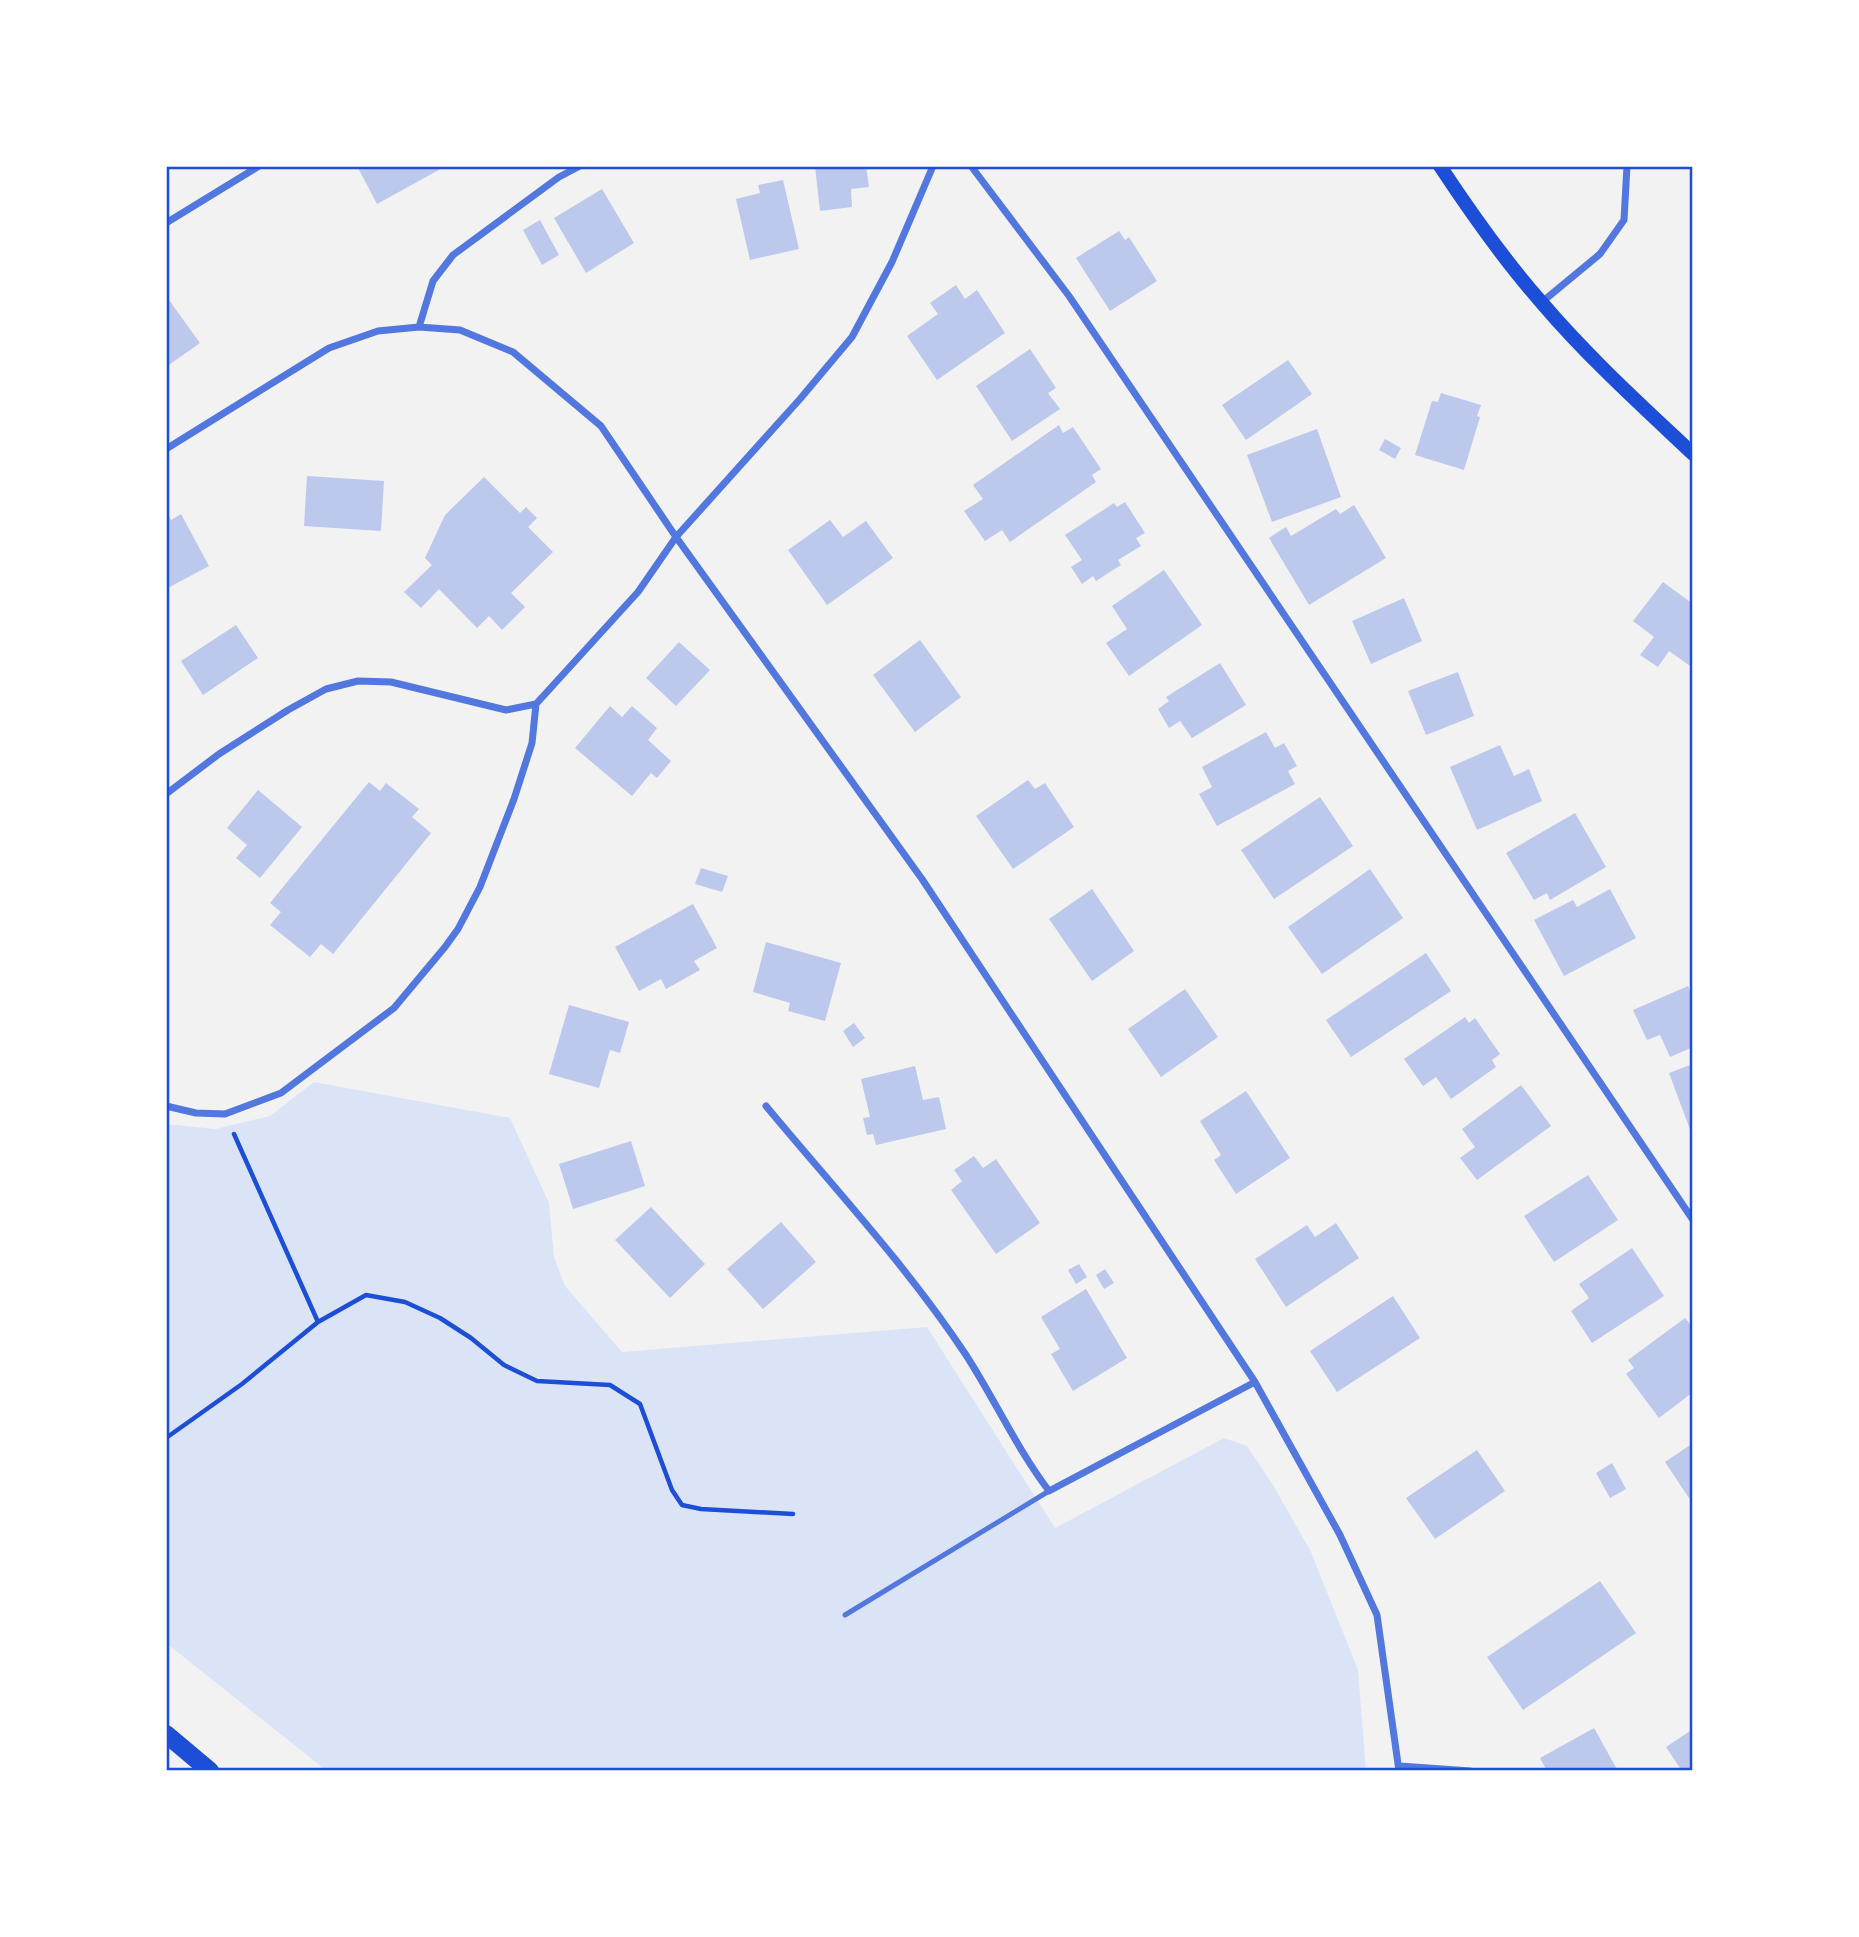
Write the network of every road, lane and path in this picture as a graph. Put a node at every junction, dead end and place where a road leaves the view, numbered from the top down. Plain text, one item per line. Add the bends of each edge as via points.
1 (259, 166) edge
2 (580, 166) edge
3 (933, 166) edge
4 (971, 166) edge
5 (1440, 166) edge
6 (1628, 166) edge
7 (166, 223) edge
8 (1541, 303) junction
9 (419, 327) junction
10 (166, 449) edge
11 (1693, 454) edge
12 (676, 537) junction
13 (536, 704) junction
14 (166, 794) edge
15 (166, 1106) edge
16 (766, 1106) dead end
17 (225, 1114) junction
18 (1693, 1220) edge
19 (318, 1322) junction
20 (1255, 1382) junction
21 (166, 1438) edge
22 (1049, 1492) junction
23 (793, 1514) dead end
24 (845, 1615) dead end
25 (166, 1734) edge
26 (1399, 1768) edge
27 (210, 1771) edge
28 (1470, 1771) edge

1 - 7 street
2 - 9 street via 453,255 433,281
3 - 12 street via 892,262 852,337
4 - 18 street via 1069,296
5 - 8 main road
6 - 8 street via 1624,220 1600,254
8 - 11 main road
9 - 10 street via 378,331 330,348
9 - 12 street via 460,330 513,352 601,426
12 - 13 street via 638,592
12 - 20 street via 922,879
13 - 14 street via 506,710 391,682 358,681 326,689 288,710
13 - 17 street via 532,743 480,887 437,959 394,1008 281,1093
15 - 17 street via 196,1114
16 - 22 street via 912,1280 966,1356
17 - 19 path
19 - 21 path
19 - 23 path via 366,1295 405,1302 440,1318 505,1365 537,1381 610,1385 639,1404 682,1505
20 - 22 street
20 - 26 street via 1340,1535 1377,1615
22 - 24 lane
25 - 27 main road
26 - 28 street

